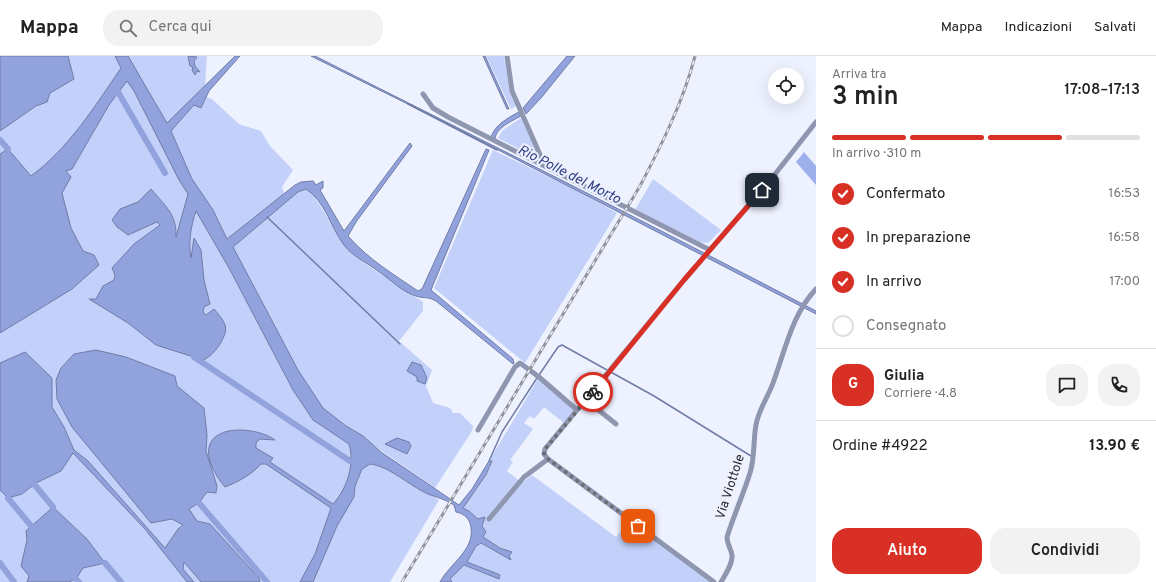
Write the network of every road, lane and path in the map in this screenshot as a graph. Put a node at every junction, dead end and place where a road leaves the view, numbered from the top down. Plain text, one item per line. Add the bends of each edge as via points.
1 (507, 56) edge
2 (423, 94) dead end
3 (816, 122) edge
4 (545, 166) junction
5 (709, 251) junction
6 (816, 289) edge
7 (586, 400) junction
8 (577, 410) junction
9 (616, 424) dead end
10 (478, 430) dead end
11 (548, 459) junction
12 (489, 519) dead end
13 (714, 582) edge
14 (721, 582) edge

1 - 4 street via 512,91
2 - 4 street via 433,108 448,117
3 - 5 street
4 - 5 street
5 - 7 street
6 - 14 street, Via Viottole via 802,309 784,348 756,424 750,472 726,536 732,555 731,564
7 - 8 street
7 - 9 street
8 - 10 street via 520,363 515,367
8 - 11 street via 545,449 544,454
11 - 12 street via 524,477
11 - 13 street

